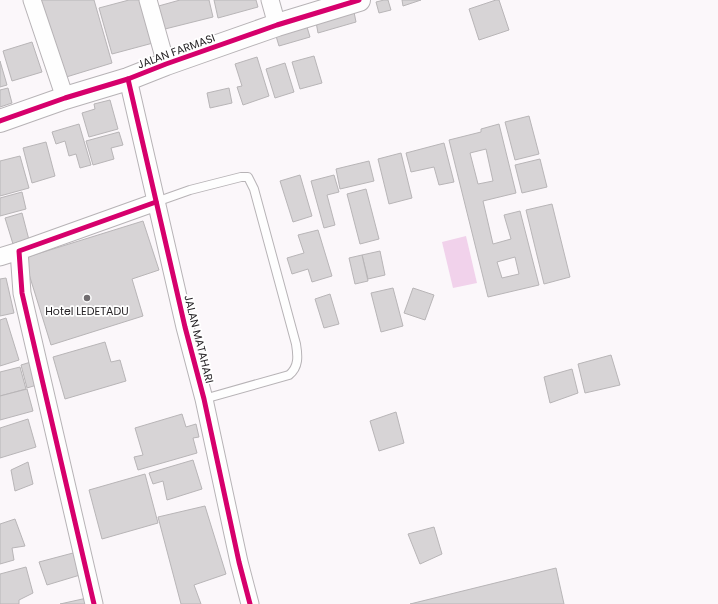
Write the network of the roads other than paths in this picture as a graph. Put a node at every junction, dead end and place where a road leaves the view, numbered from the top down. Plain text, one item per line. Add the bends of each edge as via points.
1 (32, 0) edge
2 (148, 0) edge
3 (270, 0) edge
4 (359, 0) edge
5 (277, 25) junction
6 (166, 64) junction
7 (128, 79) junction
8 (65, 98) junction
9 (0, 121) edge
10 (156, 202) junction
11 (19, 251) junction
12 (0, 257) edge
13 (204, 399) junction
14 (94, 604) edge
15 (250, 604) edge

1 - 8 street
2 - 6 street
3 - 5 street
4 - 5 street, JALAN FARMASI
5 - 6 street, JALAN FARMASI
6 - 7 street, JALAN FARMASI
7 - 8 street, JALAN FARMASI
7 - 10 street, JALAN MATAHARI
8 - 9 street, JALAN FARMASI
10 - 11 street
10 - 13 street, JALAN MATAHARI
10 - 13 lane via 234,178 248,177 254,189 296,344 298,359 295,369 289,375
11 - 12 street
11 - 14 street via 22,293
13 - 15 street, JALAN MATAHARI

